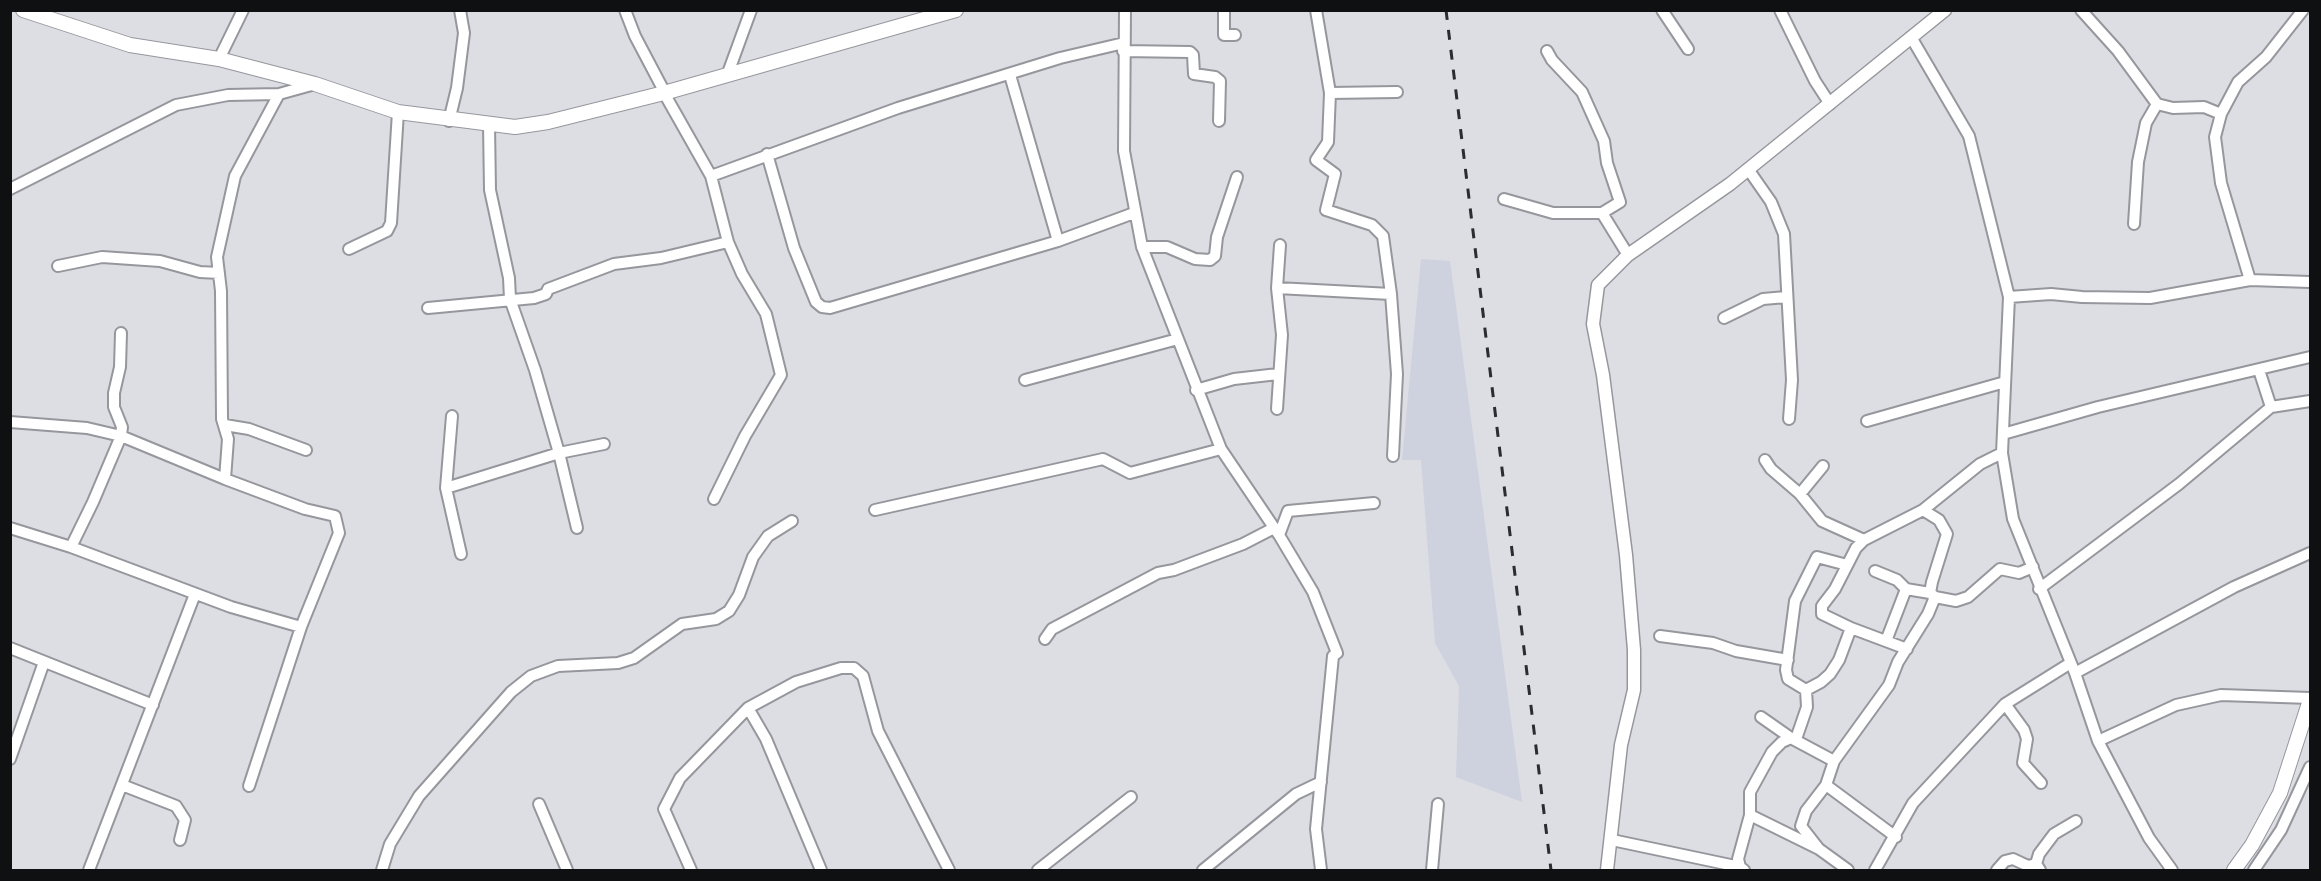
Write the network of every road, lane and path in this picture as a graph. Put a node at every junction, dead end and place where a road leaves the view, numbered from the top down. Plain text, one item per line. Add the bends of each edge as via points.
1 (23, 10) edge
2 (243, 10) edge
3 (460, 10) edge
4 (625, 10) edge
5 (751, 10) edge
6 (956, 10) edge
7 (1125, 10) edge
8 (1224, 10) edge
9 (1316, 10) edge
10 (1662, 10) edge
11 (1780, 10) edge
12 (1945, 10) edge
13 (2081, 10) edge
14 (2302, 10) edge
15 (920, 16) edge
16 (1235, 35) dead end
17 (1911, 38) junction
18 (1124, 47) junction
19 (1688, 49) dead end
20 (1547, 51) dead end
21 (219, 59) junction
22 (728, 73) junction
23 (1010, 75) junction
24 (315, 84) junction
25 (664, 92) junction
26 (1397, 92) dead end
27 (1330, 93) junction
28 (279, 94) junction
29 (1830, 104) junction
30 (2157, 104) junction
31 (398, 112) junction
32 (2221, 114) junction
33 (449, 121) junction
34 (1219, 121) dead end
35 (489, 125) junction
36 (767, 154) junction
37 (1748, 169) junction
38 (711, 176) junction
39 (1237, 177) dead end
40 (10, 189) edge
41 (1504, 199) dead end
42 (1134, 213) junction
43 (1602, 213) junction
44 (2134, 224) dead end
45 (1058, 241) junction
46 (728, 242) junction
47 (1280, 245) dead end
48 (1142, 247) junction
49 (349, 249) dead end
50 (1628, 255) junction
51 (58, 267) dead end
52 (219, 273) junction
53 (2250, 280) junction
54 (2310, 282) edge
55 (1277, 288) junction
56 (1391, 294) junction
57 (1786, 297) junction
58 (2008, 297) junction
59 (510, 299) junction
60 (428, 308) dead end
61 (1724, 318) dead end
62 (121, 333) dead end
63 (1178, 339) junction
64 (2310, 357) edge
65 (2259, 370) junction
66 (1278, 374) junction
67 (1024, 380) dead end
68 (2005, 382) junction
69 (1196, 390) junction
70 (2310, 401) edge
71 (2271, 407) junction
72 (1277, 409) dead end
73 (452, 416) dead end
74 (1789, 419) dead end
75 (1867, 421) dead end
76 (10, 422) edge
77 (225, 425) junction
78 (2003, 434) junction
79 (121, 436) junction
80 (604, 444) dead end
81 (1221, 449) junction
82 (306, 450) dead end
83 (559, 453) junction
84 (2002, 453) junction
85 (1394, 456) dead end
86 (1766, 460) dead end
87 (1823, 466) dead end
88 (225, 479) junction
89 (446, 488) junction
90 (1800, 495) junction
91 (714, 499) dead end
92 (1374, 503) dead end
93 (875, 510) dead end
94 (1923, 510) junction
95 (792, 521) dead end
96 (10, 528) edge
97 (576, 528) dead end
98 (1277, 532) junction
99 (1864, 540) junction
100 (70, 547) junction
101 (2310, 553) edge
102 (461, 555) dead end
103 (1847, 565) junction
104 (2033, 567) junction
105 (1875, 571) dead end
106 (1906, 589) junction
107 (2039, 589) junction
108 (195, 594) junction
109 (1933, 595) junction
110 (301, 627) junction
111 (1851, 628) junction
112 (1660, 636) dead end
113 (1045, 639) dead end
114 (1886, 641) junction
115 (10, 648) edge
116 (1907, 649) junction
117 (1788, 660) junction
118 (44, 662) junction
119 (2072, 668) junction
120 (1806, 690) junction
121 (2310, 699) edge
122 (2005, 704) junction
123 (153, 705) junction
124 (748, 708) junction
125 (1761, 717) dead end
126 (1793, 738) junction
127 (2098, 741) junction
128 (10, 759) edge
129 (1834, 761) junction
130 (2310, 767) edge
131 (1321, 782) junction
132 (2041, 783) dead end
133 (122, 785) junction
134 (1826, 785) junction
135 (249, 786) dead end
136 (2280, 793) junction
137 (1131, 797) dead end
138 (2295, 801) junction
139 (539, 804) dead end
140 (1438, 804) dead end
141 (1750, 815) junction
142 (2076, 821) dead end
143 (1316, 829) junction
144 (1896, 837) junction
145 (180, 840) dead end
146 (1612, 840) junction
147 (1819, 849) junction
148 (2038, 867) edge
149 (1742, 869) edge
150 (89, 870) edge
151 (382, 870) edge
152 (567, 870) edge
153 (691, 870) edge
154 (821, 870) edge
155 (948, 870) edge
156 (1038, 870) edge
157 (1203, 870) edge
158 (1315, 870) edge
159 (1321, 870) edge
160 (1328, 870) edge
161 (1432, 870) edge
162 (1607, 870) edge
163 (1848, 870) edge
164 (1875, 870) edge
165 (1996, 870) edge
166 (2172, 870) edge
167 (2234, 870) edge
168 (2254, 870) edge

1 - 21 main road via 130,45
2 - 21 street
3 - 33 street via 464,33
4 - 25 street
5 - 22 street
6 - 15 main road
7 - 18 street
8 - 16 street via 1224,35
9 - 27 street
10 - 19 street
11 - 29 street
12 - 17 street
13 - 30 street
14 - 32 street via 2274,49 2238,82
15 - 22 main road
17 - 29 street
17 - 58 street via 1970,136
18 - 23 street
18 - 34 street via 1190,52 1194,74 1220,81
18 - 42 street via 1124,151
20 - 43 street via 1582,92 1604,141 1620,202
21 - 24 main road
22 - 25 main road
23 - 36 street via 898,108
23 - 45 street
24 - 28 street
24 - 31 main road
25 - 35 main road via 548,122 515,127
25 - 38 street
26 - 27 street
27 - 56 street via 1328,142 1316,160 1335,174 1326,210 1372,225 1383,236
28 - 40 street via 228,95 176,105
28 - 52 street via 235,176 217,257
29 - 37 street
30 - 32 street via 2204,107
30 - 44 street via 2146,123 2138,162
31 - 33 main road
31 - 49 street via 391,223 387,231
32 - 53 street via 2214,146
33 - 35 main road
35 - 59 street via 490,190
36 - 38 street
36 - 45 street via 794,248 816,302 822,307 830,308
37 - 50 street
37 - 57 street via 1771,202 1784,234
38 - 46 street
39 - 48 street via 1217,237 1215,256 1210,260 1195,259 1167,247
41 - 43 street via 1553,213
42 - 45 street
42 - 48 street
43 - 50 street
46 - 59 street via 661,258 614,264 548,289 539,297
46 - 91 street via 766,314 781,375
47 - 55 street
48 - 63 street
50 - 146 street via 1598,285 1593,324 1603,375 1634,650 1634,690 1621,745
51 - 52 street via 102,257 160,261
52 - 77 street
53 - 54 street
53 - 58 street via 2150,298 2051,294
55 - 56 street
55 - 66 street via 1282,335
56 - 85 street via 1397,374
57 - 61 street via 1763,299
57 - 74 street via 1792,380
58 - 68 street
59 - 60 street
59 - 83 street
62 - 79 street via 114,406 122,427
63 - 67 street
63 - 69 street
64 - 65 street
65 - 71 street
65 - 78 street via 2098,407
66 - 69 street via 1234,379
66 - 72 street
68 - 75 street
68 - 78 street
69 - 81 street
70 - 71 street
71 - 107 street via 2179,484
73 - 89 street
76 - 79 street via 87,428
77 - 82 street via 249,429
77 - 88 street
78 - 84 street
79 - 88 street
79 - 100 street
80 - 83 street
81 - 93 street via 1130,473 1103,459
81 - 98 street
83 - 89 street
83 - 97 street
84 - 94 street via 1980,464
84 - 104 street via 2013,519
86 - 90 street
87 - 90 street
88 - 110 street via 335,516 339,532
89 - 102 street
90 - 99 street via 1822,521
92 - 98 street via 1288,511
94 - 99 street
94 - 109 street via 1939,520 1947,534
95 - 151 street via 768,537 753,557 729,611 716,619 682,624 634,658 618,663 558,666 531,676 511,692 419,796 390,844
96 - 100 street
98 - 113 street via 1158,573 1052,629
98 - 131 street via 1313,592 1337,653 1333,656
99 - 103 street
100 - 108 street
101 - 119 street
103 - 111 street via 1822,606 1822,614
103 - 117 street via 1817,556 1814,559 1795,600
104 - 107 street
104 - 109 street via 2019,573 2000,569 1968,597 1956,601
105 - 106 street via 1897,580
106 - 109 street
106 - 114 street
107 - 119 street
108 - 110 street
108 - 123 street
109 - 116 street
110 - 135 street
111 - 114 street
111 - 120 street via 1830,674
112 - 117 street
114 - 116 street
115 - 118 street
116 - 129 street via 1874,709
117 - 120 street via 1788,679
118 - 123 street
118 - 128 street
119 - 122 street
119 - 127 street
120 - 126 street via 1806,712
121 - 127 street via 2221,695 2176,705
121 - 136 main road
122 - 132 street via 2024,730 2027,740 2023,763
122 - 144 street via 1913,803
123 - 133 street
124 - 153 street via 680,777 664,809
124 - 154 street via 766,739
124 - 155 street via 796,682 841,668 854,668 863,676 878,731
125 - 126 street
126 - 129 street
126 - 141 street via 1772,752 1750,792
127 - 166 street via 2149,838
129 - 134 street
130 - 138 street
131 - 143 street
131 - 157 street via 1296,794
133 - 145 street via 176,806 185,820
133 - 150 street
134 - 144 street
134 - 147 street via 1806,812 1802,826
136 - 138 street
136 - 167 main road
137 - 156 street
138 - 168 street
139 - 152 street
140 - 161 street
141 - 147 street
141 - 149 street via 1738,859
142 - 148 street via 2054,834 2039,854
143 - 158 street
143 - 159 street
143 - 160 street
144 - 164 street
146 - 149 street
146 - 162 street
147 - 163 street
148 - 165 street via 2013,859

